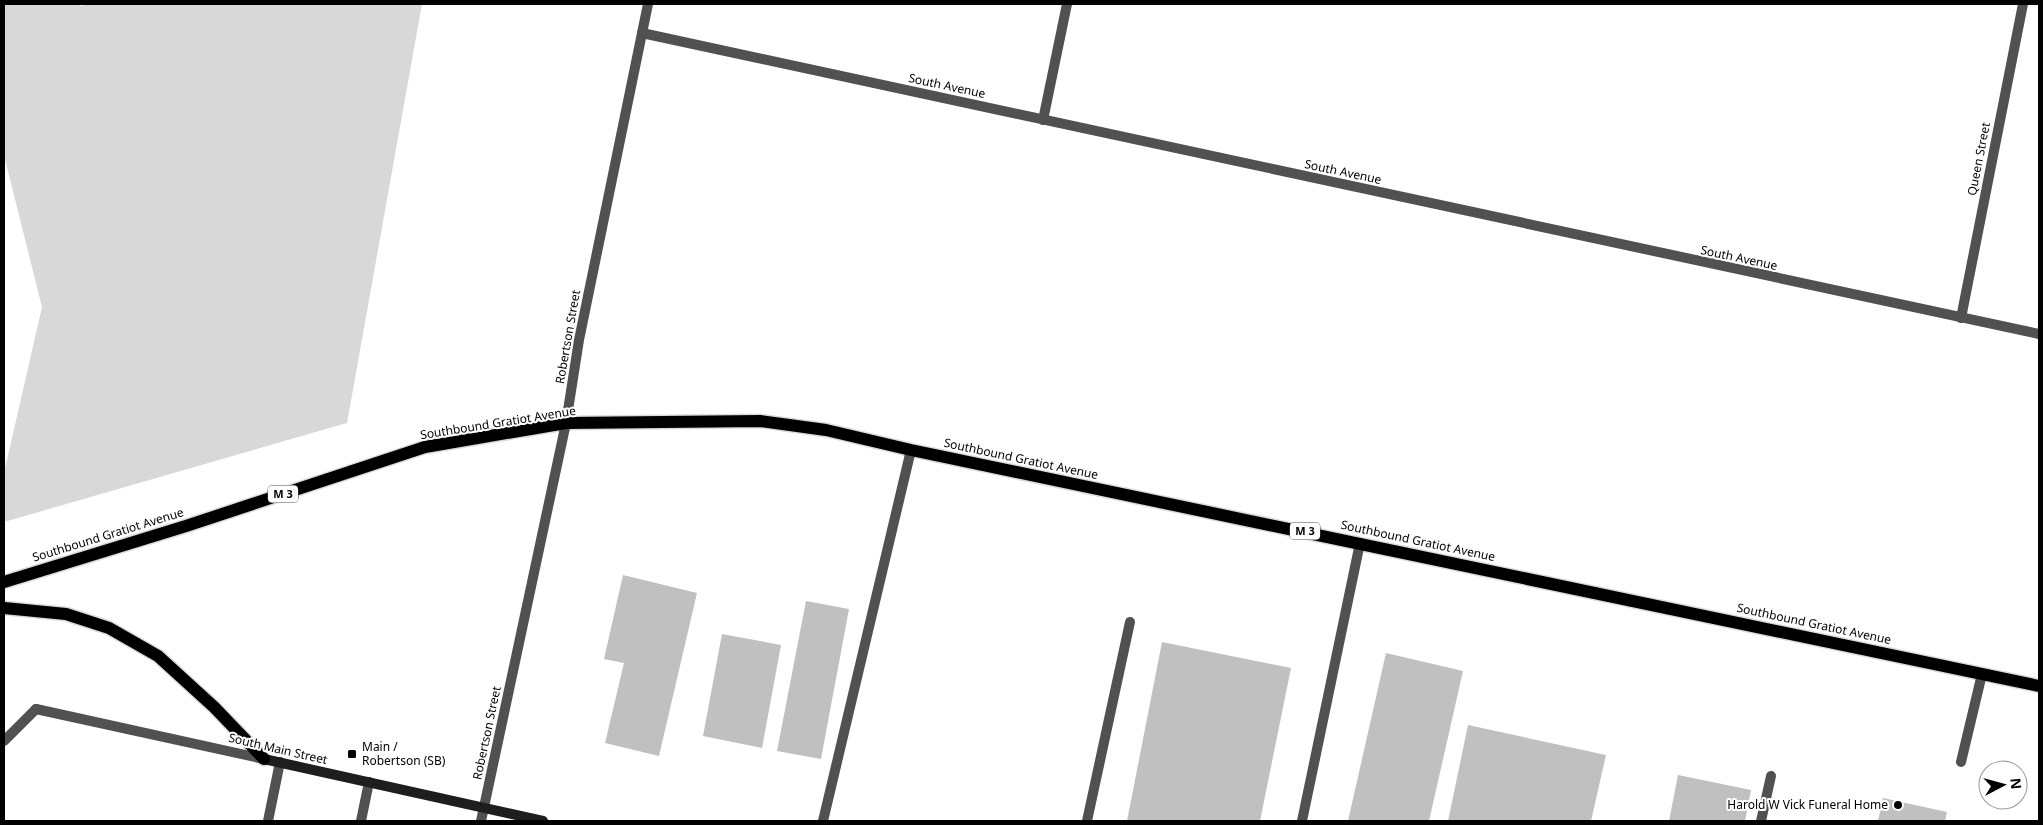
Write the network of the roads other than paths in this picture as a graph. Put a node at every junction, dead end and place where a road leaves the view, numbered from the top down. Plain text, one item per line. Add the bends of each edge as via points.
1 (648, 4) edge
2 (1067, 4) edge
3 (2023, 4) edge
4 (642, 32) junction
5 (1043, 120) junction
6 (1960, 318) junction
7 (2039, 334) edge
8 (566, 423) junction
9 (911, 450) junction
10 (1360, 543) junction
11 (4, 582) edge
12 (4, 608) edge
13 (1130, 622) dead end
14 (1982, 674) junction
15 (2039, 686) edge
16 (4, 741) edge
17 (264, 758) junction
18 (280, 762) junction
19 (1961, 762) dead end
20 (1771, 776) dead end
21 (369, 782) junction
22 (484, 808) junction
23 (268, 821) edge
24 (361, 821) edge
25 (481, 821) edge
26 (543, 821) edge
27 (823, 821) edge
28 (1087, 821) edge
29 (1302, 821) edge
30 (1761, 821) edge

1 - 4 street, Robertson Street
2 - 5 street
3 - 6 street, Queen Street
4 - 5 street, South Avenue
4 - 8 street, Robertson Street via 581,331
5 - 6 street, South Avenue
6 - 7 street, South Avenue
8 - 9 main road, Southbound Gratiot Avenue / M 3 via 760,421 826,430
8 - 11 main road, Southbound Gratiot Avenue / M 3 via 425,447
8 - 22 street, Robertson Street
9 - 10 main road, Southbound Gratiot Avenue / M 3
9 - 27 street
10 - 14 main road, Southbound Gratiot Avenue / M 3
10 - 29 street
12 - 17 main road via 66,614 109,628 158,656
13 - 28 street
14 - 15 main road, Southbound Gratiot Avenue / M 3
14 - 19 street
16 - 17 street, South Main Street via 36,709
17 - 18 street, South Main Street
18 - 21 street, South Main Street
18 - 23 street
20 - 30 street
21 - 22 street, South Main Street
21 - 24 street
22 - 25 street, Robertson Street
22 - 26 street, South Main Street

